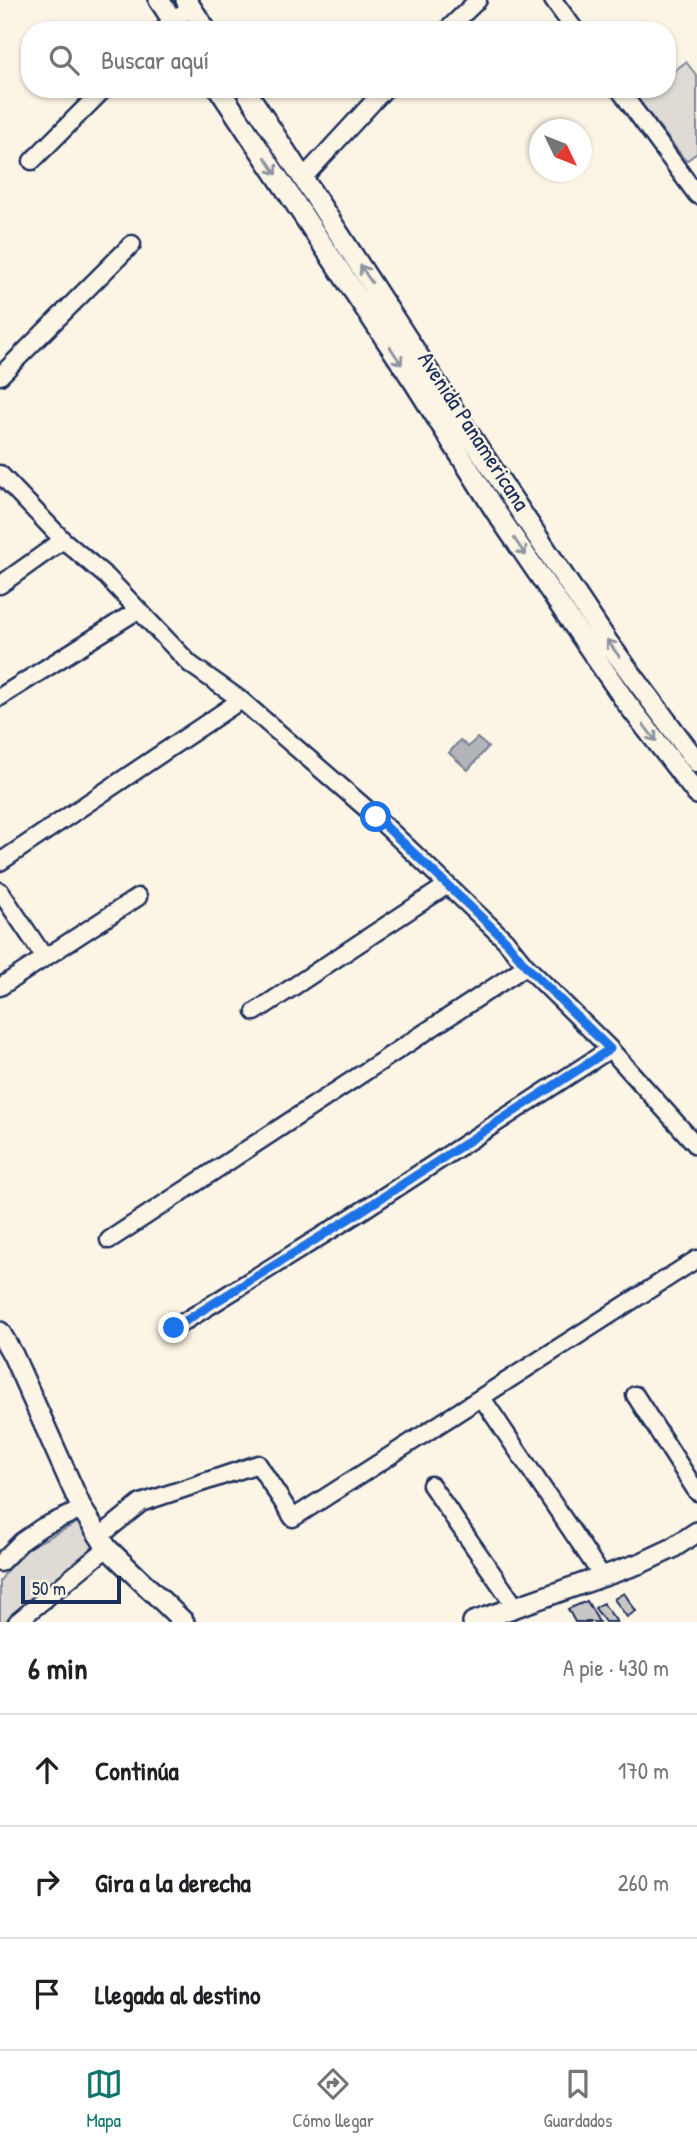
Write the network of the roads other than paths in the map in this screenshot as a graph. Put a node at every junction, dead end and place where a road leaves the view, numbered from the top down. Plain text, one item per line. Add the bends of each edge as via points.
1 (159, 0) edge
2 (478, 0) edge
3 (553, 0) edge
4 (188, 4) edge
5 (168, 21) edge
6 (175, 21) edge
7 (200, 21) edge
8 (456, 21) edge
9 (568, 21) edge
10 (95, 98) edge
11 (225, 98) edge
12 (251, 98) edge
13 (377, 98) edge
14 (626, 98) edge
15 (266, 120) junction
16 (247, 131) junction
17 (32, 161) dead end
18 (304, 177) junction
19 (697, 195) edge
20 (132, 244) dead end
21 (373, 302) junction
22 (0, 376) edge
23 (0, 474) edge
24 (514, 500) junction
25 (496, 512) junction
26 (63, 540) junction
27 (0, 585) edge
28 (138, 610) junction
29 (0, 696) edge
30 (241, 700) junction
31 (691, 765) edge
32 (697, 794) edge
33 (0, 862) edge
34 (446, 886) junction
35 (0, 891) edge
36 (138, 897) dead end
37 (45, 958) junction
38 (526, 966) junction
39 (0, 987) edge
40 (255, 1012) dead end
41 (610, 1049) junction
42 (697, 1146) edge
43 (109, 1240) dead end
44 (697, 1259) edge
45 (174, 1328) dead end
46 (0, 1332) edge
47 (635, 1395) dead end
48 (482, 1398) junction
49 (431, 1485) dead end
50 (697, 1492) edge
51 (82, 1509) junction
52 (697, 1532) edge
53 (103, 1542) junction
54 (0, 1563) edge
55 (602, 1576) junction
56 (515, 1606) junction
57 (181, 1621) edge
58 (17, 1622) edge
59 (472, 1622) edge

1 - 5 main road
2 - 8 street
3 - 9 street
4 - 6 street
4 - 7 main road
10 - 17 street
11 - 16 main road, Avenida Panamericana
12 - 15 main road, Avenida Panamericana
13 - 18 street
14 - 19 street
15 - 16 main road
15 - 18 main road, Avenida Panamericana
16 -> 21 main road, Avenida Panamericana
21 -> 18 main road, Avenida Panamericana
20 - 22 street
21 - 24 main road, Avenida Panamericana
21 -> 25 main road, Avenida Panamericana
23 - 26 street
24 - 25 main road
31 -> 24 main road, Avenida Panamericana
25 -> 31 main road, Avenida Panamericana via 626,702
26 - 27 street
26 - 28 street
28 - 29 street
28 - 30 street via 190,664
30 - 33 street
30 - 34 street via 376,817
31 - 32 main road, Avenida Panamericana
34 - 38 street via 505,940
34 - 40 street
35 - 37 street
36 - 37 street
37 - 39 street
38 - 41 street
38 - 43 street
41 - 42 street
41 - 45 street
44 - 48 street
46 - 51 main road
47 - 50 street
48 - 53 street via 293,1518 258,1464 141,1503
48 - 55 street
49 - 56 street
51 - 53 main road
51 - 54 street via 41,1527
52 - 55 main road via 641,1563
53 - 57 main road
53 - 58 street
55 - 56 main road
56 - 59 main road

